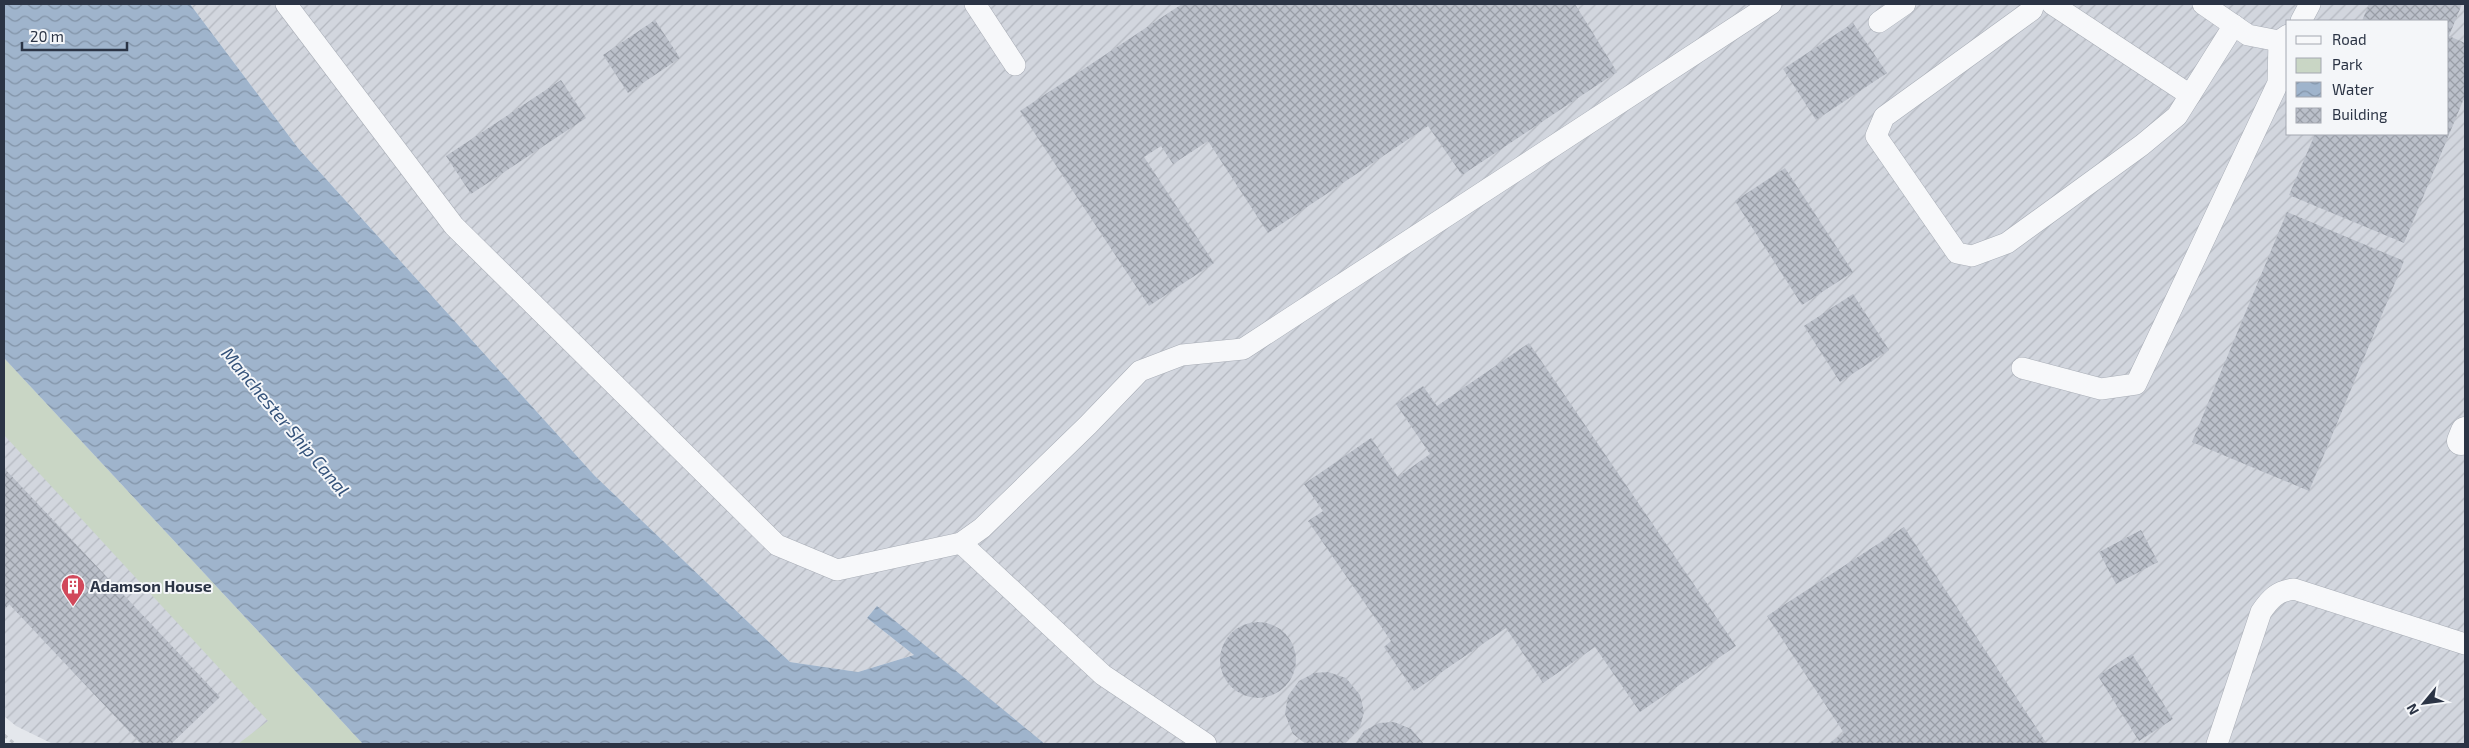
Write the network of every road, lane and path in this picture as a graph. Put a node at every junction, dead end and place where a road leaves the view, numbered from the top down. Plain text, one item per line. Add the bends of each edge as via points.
1 (286, 4) edge
2 (975, 4) edge
3 (1771, 4) edge
4 (1905, 4) edge
5 (2034, 4) edge
6 (2052, 4) edge
7 (2203, 4) edge
8 (2310, 4) edge
9 (2302, 20) edge
10 (1879, 22) dead end
11 (2241, 30) junction
12 (2283, 38) edge
13 (1015, 65) dead end
14 (2190, 95) junction
15 (2022, 368) dead end
16 (961, 543) junction
17 (2465, 644) edge
18 (4, 735) edge
19 (15, 744) edge
20 (1206, 744) edge
21 (2217, 744) edge

1 - 16 lane via 454,226 777,544 837,570
2 - 13 lane
3 - 16 lane via 1243,349 1182,355 1140,371 982,528
4 - 10 lane
5 - 14 lane via 2032,10 1884,118 1876,136 1957,253 1972,256 2007,243 2142,145 2177,116
6 - 14 lane
7 - 11 lane
8 - 9 lane
11 - 12 lane
11 - 14 lane
12 - 15 lane via 2278,83 2136,384 2101,389
16 - 20 lane via 1103,675
17 - 21 lane via 2294,589 2283,590 2274,595 2261,612
18 - 19 path

